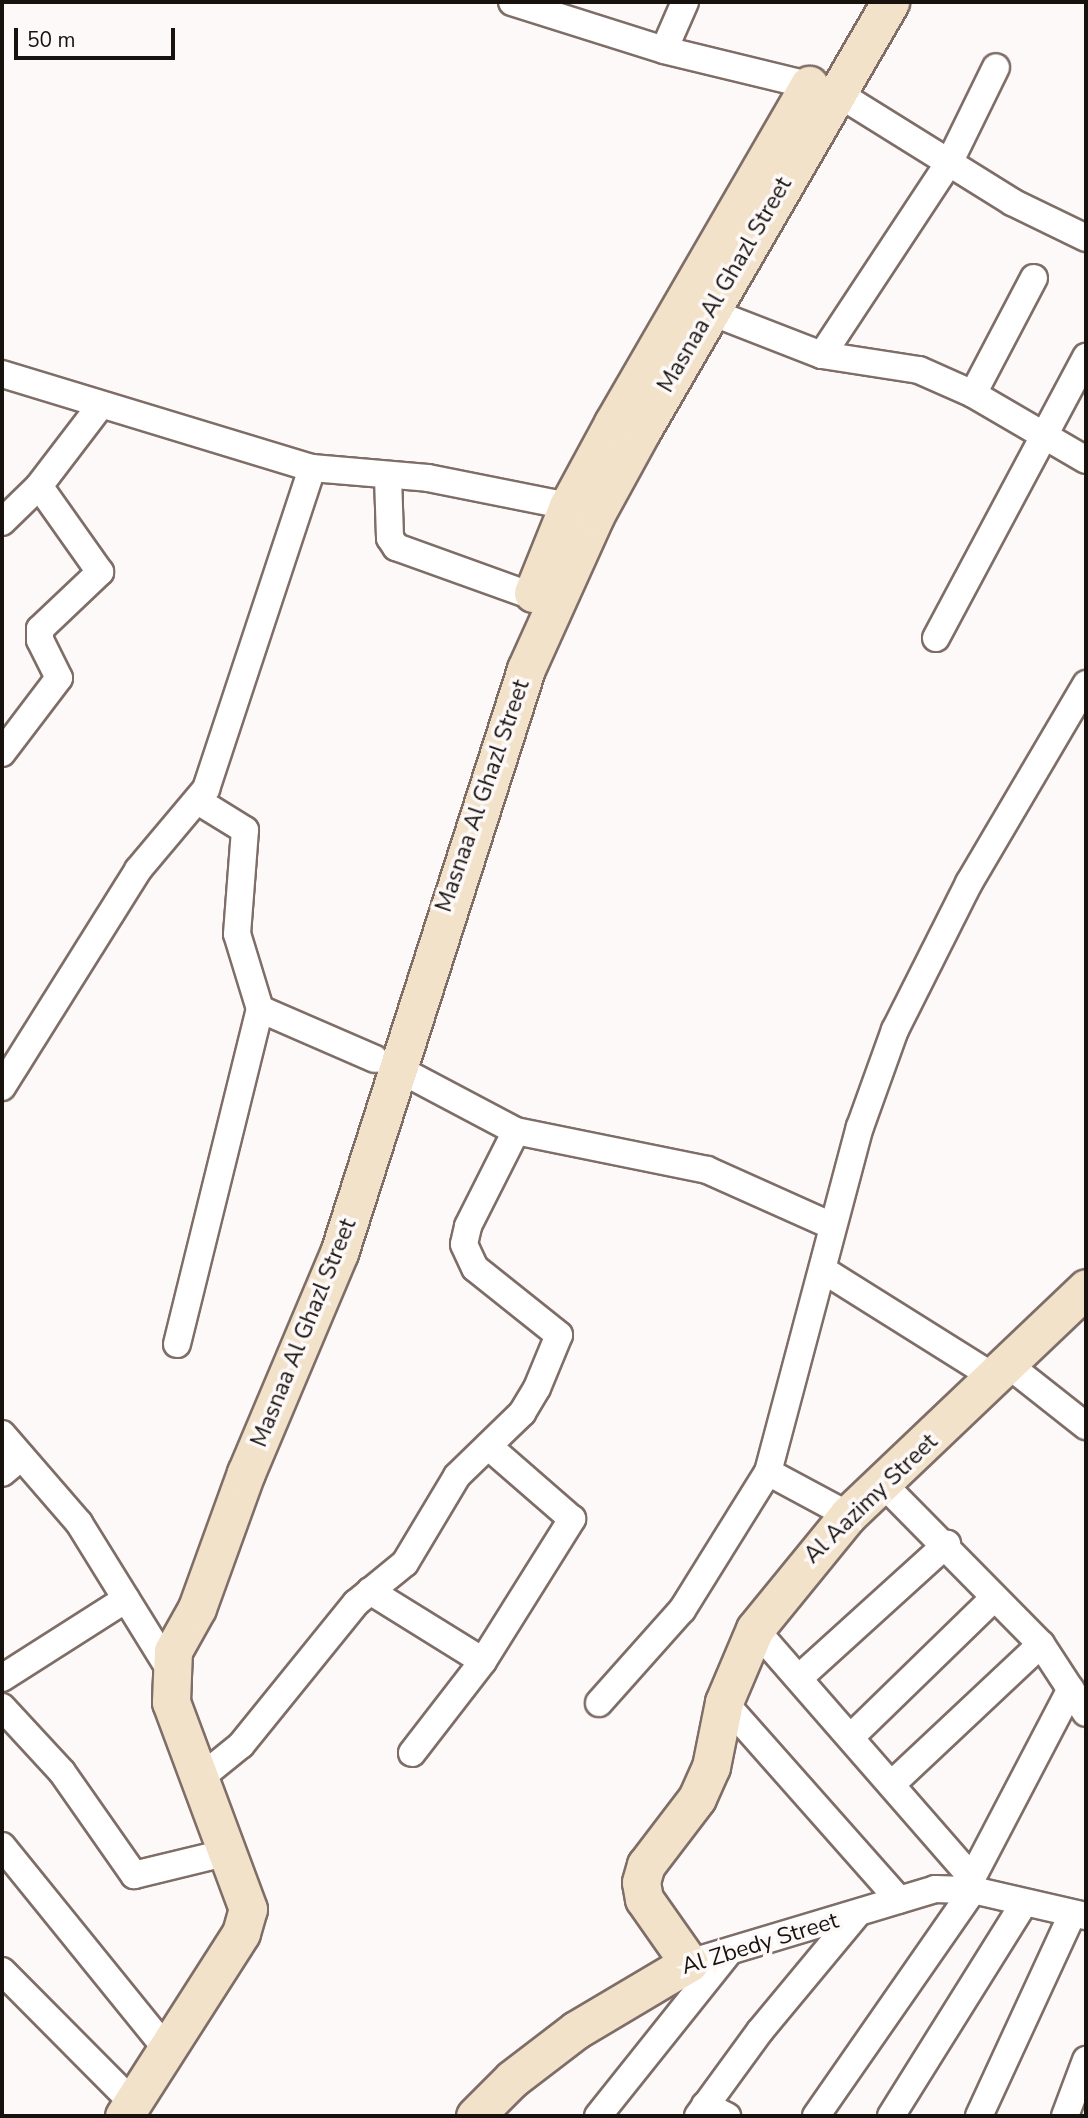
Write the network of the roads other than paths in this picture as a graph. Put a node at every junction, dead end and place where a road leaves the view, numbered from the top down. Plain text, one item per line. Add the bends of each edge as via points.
1 (512, 2) edge
2 (685, 2) edge
3 (862, 2) edge
4 (890, 2) edge
5 (564, 10) edge
6 (664, 50) junction
7 (996, 67) dead end
8 (822, 88) junction
9 (951, 159) junction
10 (1086, 238) edge
11 (1034, 278) dead end
12 (711, 312) junction
13 (822, 355) junction
14 (1086, 357) edge
15 (2, 374) edge
16 (973, 394) junction
17 (101, 405) junction
18 (1043, 433) junction
19 (1086, 460) edge
20 (312, 468) junction
21 (388, 477) junction
22 (39, 486) junction
23 (581, 511) junction
24 (2, 522) edge
25 (532, 596) junction
26 (936, 638) dead end
27 (1086, 684) edge
28 (2, 753) edge
29 (198, 801) junction
30 (260, 1009) junction
31 (385, 1063) junction
32 (2, 1087) edge
33 (516, 1131) junction
34 (832, 1226) junction
35 (823, 1270) junction
36 (1086, 1288) edge
37 (177, 1344) dead end
38 (1003, 1372) junction
39 (1086, 1426) edge
40 (2, 1434) edge
41 (488, 1446) junction
42 (11, 1465) edge
43 (768, 1472) junction
44 (883, 1484) junction
45 (848, 1515) junction
46 (947, 1544) junction
47 (370, 1591) junction
48 (994, 1598) junction
49 (126, 1599) junction
50 (755, 1629) junction
51 (1041, 1644) junction
52 (483, 1661) junction
53 (170, 1670) junction
54 (2, 1678) edge
55 (799, 1678) junction
56 (1071, 1689) junction
57 (724, 1702) junction
58 (599, 1703) dead end
59 (2, 1707) edge
60 (1086, 1713) edge
61 (853, 1735) junction
62 (412, 1753) dead end
63 (199, 1779) junction
64 (892, 1784) junction
65 (2, 1846) edge
66 (229, 1852) junction
67 (973, 1884) junction
68 (899, 1900) junction
69 (1023, 1905) junction
70 (858, 1913) junction
71 (1079, 1915) edge
72 (729, 1952) junction
73 (689, 1963) junction
74 (2, 1971) edge
75 (168, 2051) junction
76 (1086, 2060) edge
77 (129, 2110) edge
78 (710, 2112) edge
79 (475, 2116) edge
80 (598, 2116) edge
81 (816, 2116) edge
82 (891, 2116) edge
83 (979, 2116) edge
84 (1065, 2116) edge

1 - 5 street
2 - 6 street
3 - 8 street, Masnaa Al Ghazl Street
4 - 8 street, Masnaa Al Ghazl Street
5 - 6 street
6 - 8 street
7 - 9 street
8 - 9 street
8 - 12 street, Masnaa Al Ghazl Street
8 - 23 street, Masnaa Al Ghazl Street
9 - 10 street via 1012,202
9 - 13 street
11 - 16 street
12 - 13 street
12 - 23 street, Masnaa Al Ghazl Street
13 - 16 street via 919,370
14 - 18 street
15 - 17 street
16 - 18 street
17 - 20 street
17 - 22 street
18 - 19 street
18 - 26 street
20 - 21 street
20 - 29 street via 229,729
21 - 23 street via 428,478
21 - 25 street via 390,538 396,547
22 - 24 street
22 - 28 street via 100,572 40,629 40,640 59,678
23 - 25 street, Masnaa Al Ghazl Street
23 - 31 street, Masnaa Al Ghazl Street
25 - 31 street, Masnaa Al Ghazl Street
27 - 34 street via 970,883 895,1030
29 - 30 street via 245,830 237,934
29 - 32 street via 138,870
30 - 31 street
30 - 37 street
31 - 33 street
31 - 53 street, Masnaa Al Ghazl Street via 180,1592 179,1635
33 - 34 street via 707,1170
33 - 41 street via 468,1226 464,1244 475,1268 559,1335 522,1413
34 - 35 street
35 - 38 street
35 - 43 street
36 - 38 street, Al Aazimy Street
38 - 39 street
38 - 44 street, Al Aazimy Street
40 - 42 street
41 - 47 street via 457,1476 405,1563
41 - 52 street via 572,1519
42 - 49 street via 79,1523
43 - 45 street
43 - 58 street via 682,1610
44 - 45 street, Al Aazimy Street
44 - 46 street
45 - 50 street, Al Aazimy Street
46 - 48 street
46 - 55 street
47 - 52 street
47 - 63 street via 310,1654 241,1745
48 - 51 street
48 - 61 street
49 - 53 street
49 - 54 street
50 - 55 street
50 - 57 street, Al Aazimy Street
51 - 56 street
51 - 64 street
52 - 62 street
53 - 63 street, Masnaa Al Ghazl Street via 171,1702
55 - 61 street
56 - 60 street
56 - 67 street
57 - 68 street
57 - 73 street, Al Aazimy Street via 711,1767 697,1798 646,1865 641,1882 644,1899
59 - 66 street via 61,1772 134,1875
61 - 64 street
63 - 66 street, Masnaa Al Ghazl Street
64 - 67 street
65 - 75 street
66 - 75 street, Masnaa Al Ghazl Street via 247,1897 246,1922
67 - 68 street, Al Zbedy Street
67 - 69 street, Al Zbedy Street
67 - 81 street
68 - 70 street, Al Zbedy Street
69 - 71 street, Al Zbedy Street
69 - 82 street
70 - 72 street, Al Zbedy Street
70 - 78 street
71 - 83 street
72 - 73 street, Al Zbedy Street
72 - 80 street
73 - 79 street, Al Zbedy Street via 576,2030 512,2079
74 - 77 street
75 - 77 street, Masnaa Al Ghazl Street
76 - 84 street

